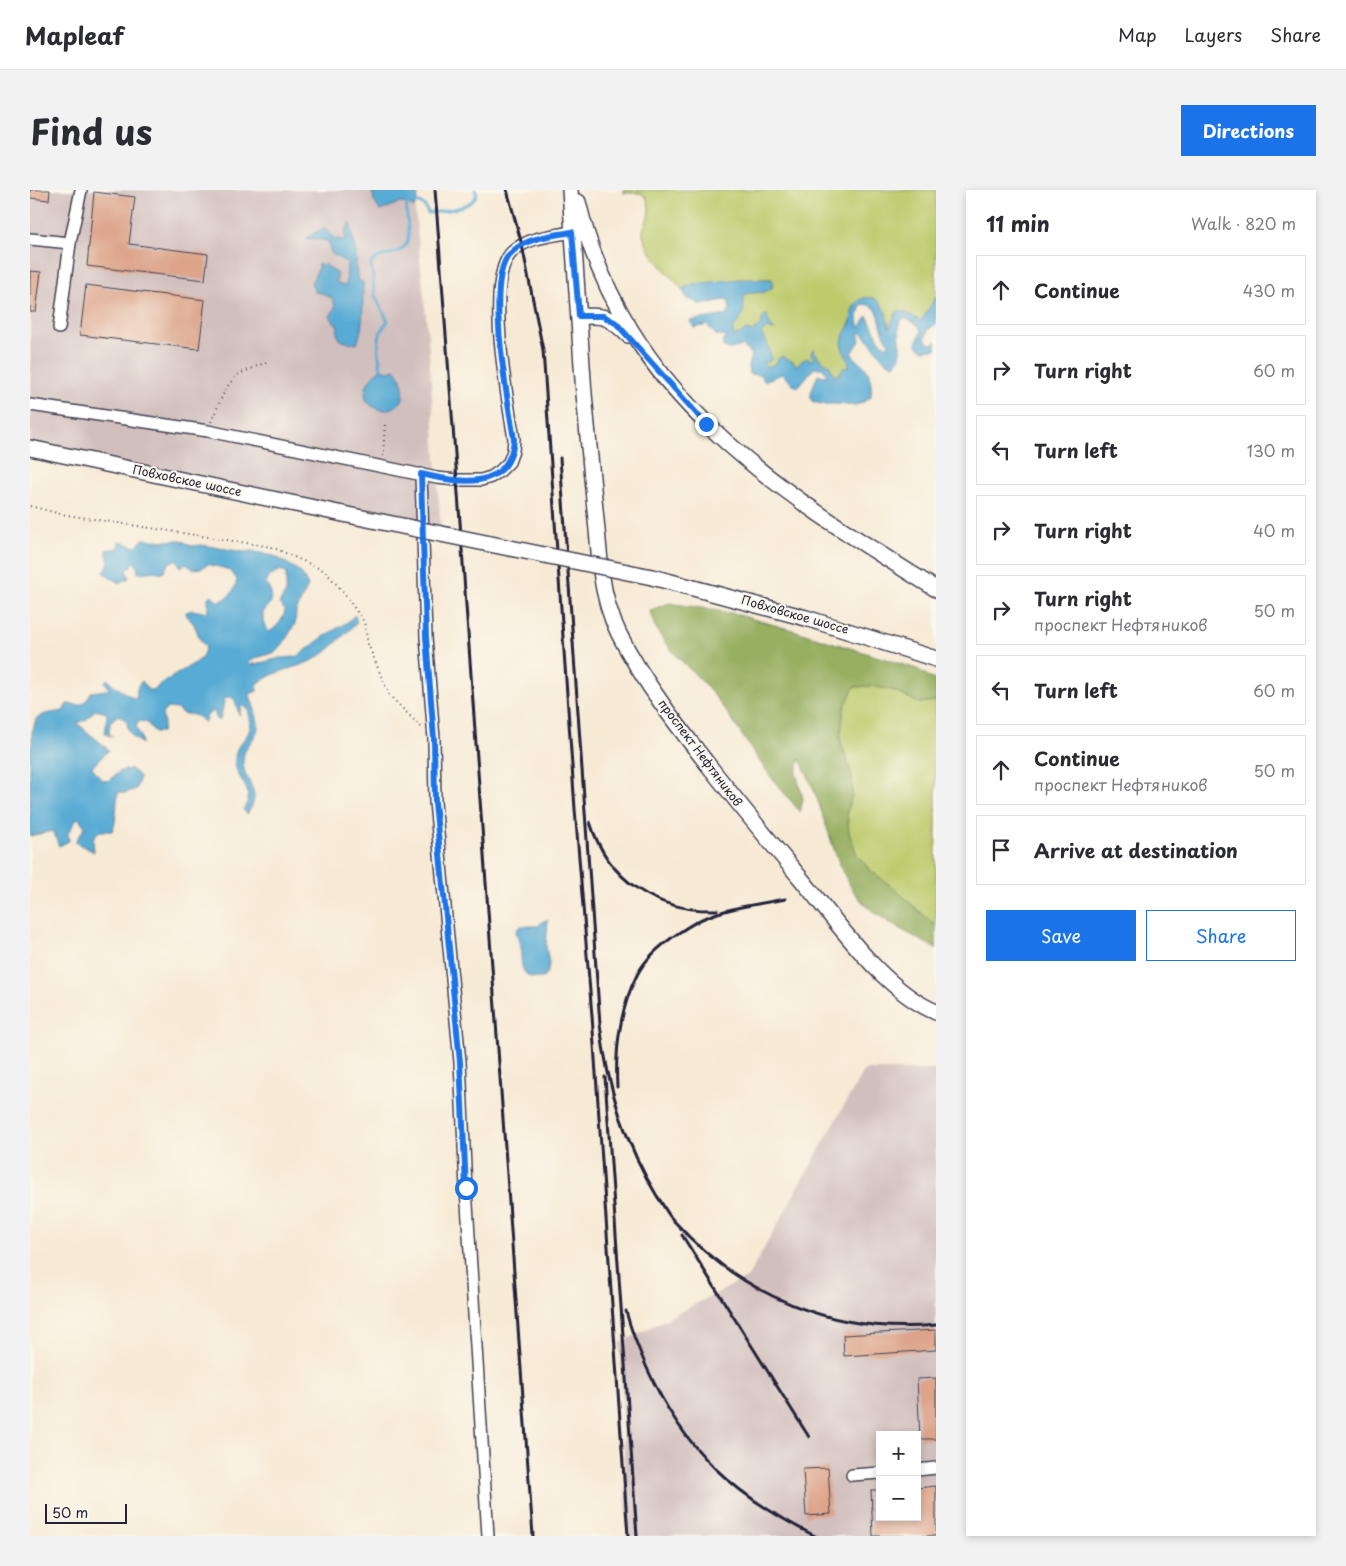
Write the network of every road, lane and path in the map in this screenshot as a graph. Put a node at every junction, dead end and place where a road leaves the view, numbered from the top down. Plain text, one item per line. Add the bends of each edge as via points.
1 (81, 190) edge
2 (570, 190) edge
3 (575, 190) edge
4 (572, 232) junction
5 (30, 239) edge
6 (70, 244) junction
7 (579, 316) junction
8 (59, 328) dead end
9 (270, 361) dead end
10 (652, 362) junction
11 (30, 406) edge
12 (385, 422) dead end
13 (208, 431) junction
14 (30, 448) edge
15 (383, 466) junction
16 (421, 474) junction
17 (30, 506) edge
18 (936, 589) edge
19 (936, 659) edge
20 (434, 739) junction
21 (936, 1012) edge
22 (936, 1468) edge
23 (921, 1470) edge
24 (876, 1473) edge
25 (852, 1475) dead end
26 (488, 1536) edge

1 - 6 lane
2 - 4 main road, проспект Нефтяников
3 - 10 main road via 585,233 607,289
4 - 7 main road, проспект Нефтяников
4 - 16 lane via 537,238 522,245 507,257 502,270 499,323 514,439 509,462 482,480
5 - 6 lane
6 - 8 lane
7 - 10 main road via 609,318
7 - 21 main road, проспект Нефтяников via 601,572 606,601 619,634 674,722 763,834 872,963 909,997
9 - 13 path via 237,375 226,388
10 - 18 main road via 706,424 744,458 827,519
11 - 13 lane
12 - 15 path
13 - 15 lane
14 - 19 main road, Повховское шоссе, bridge via 652,578 806,618
15 - 16 lane
16 - 20 lane via 426,637
17 - 20 path via 61,514 272,548 325,571 364,622 368,644 389,695
20 - 26 lane via 435,802 460,1062
22 - 23 lane
24 - 25 lane

